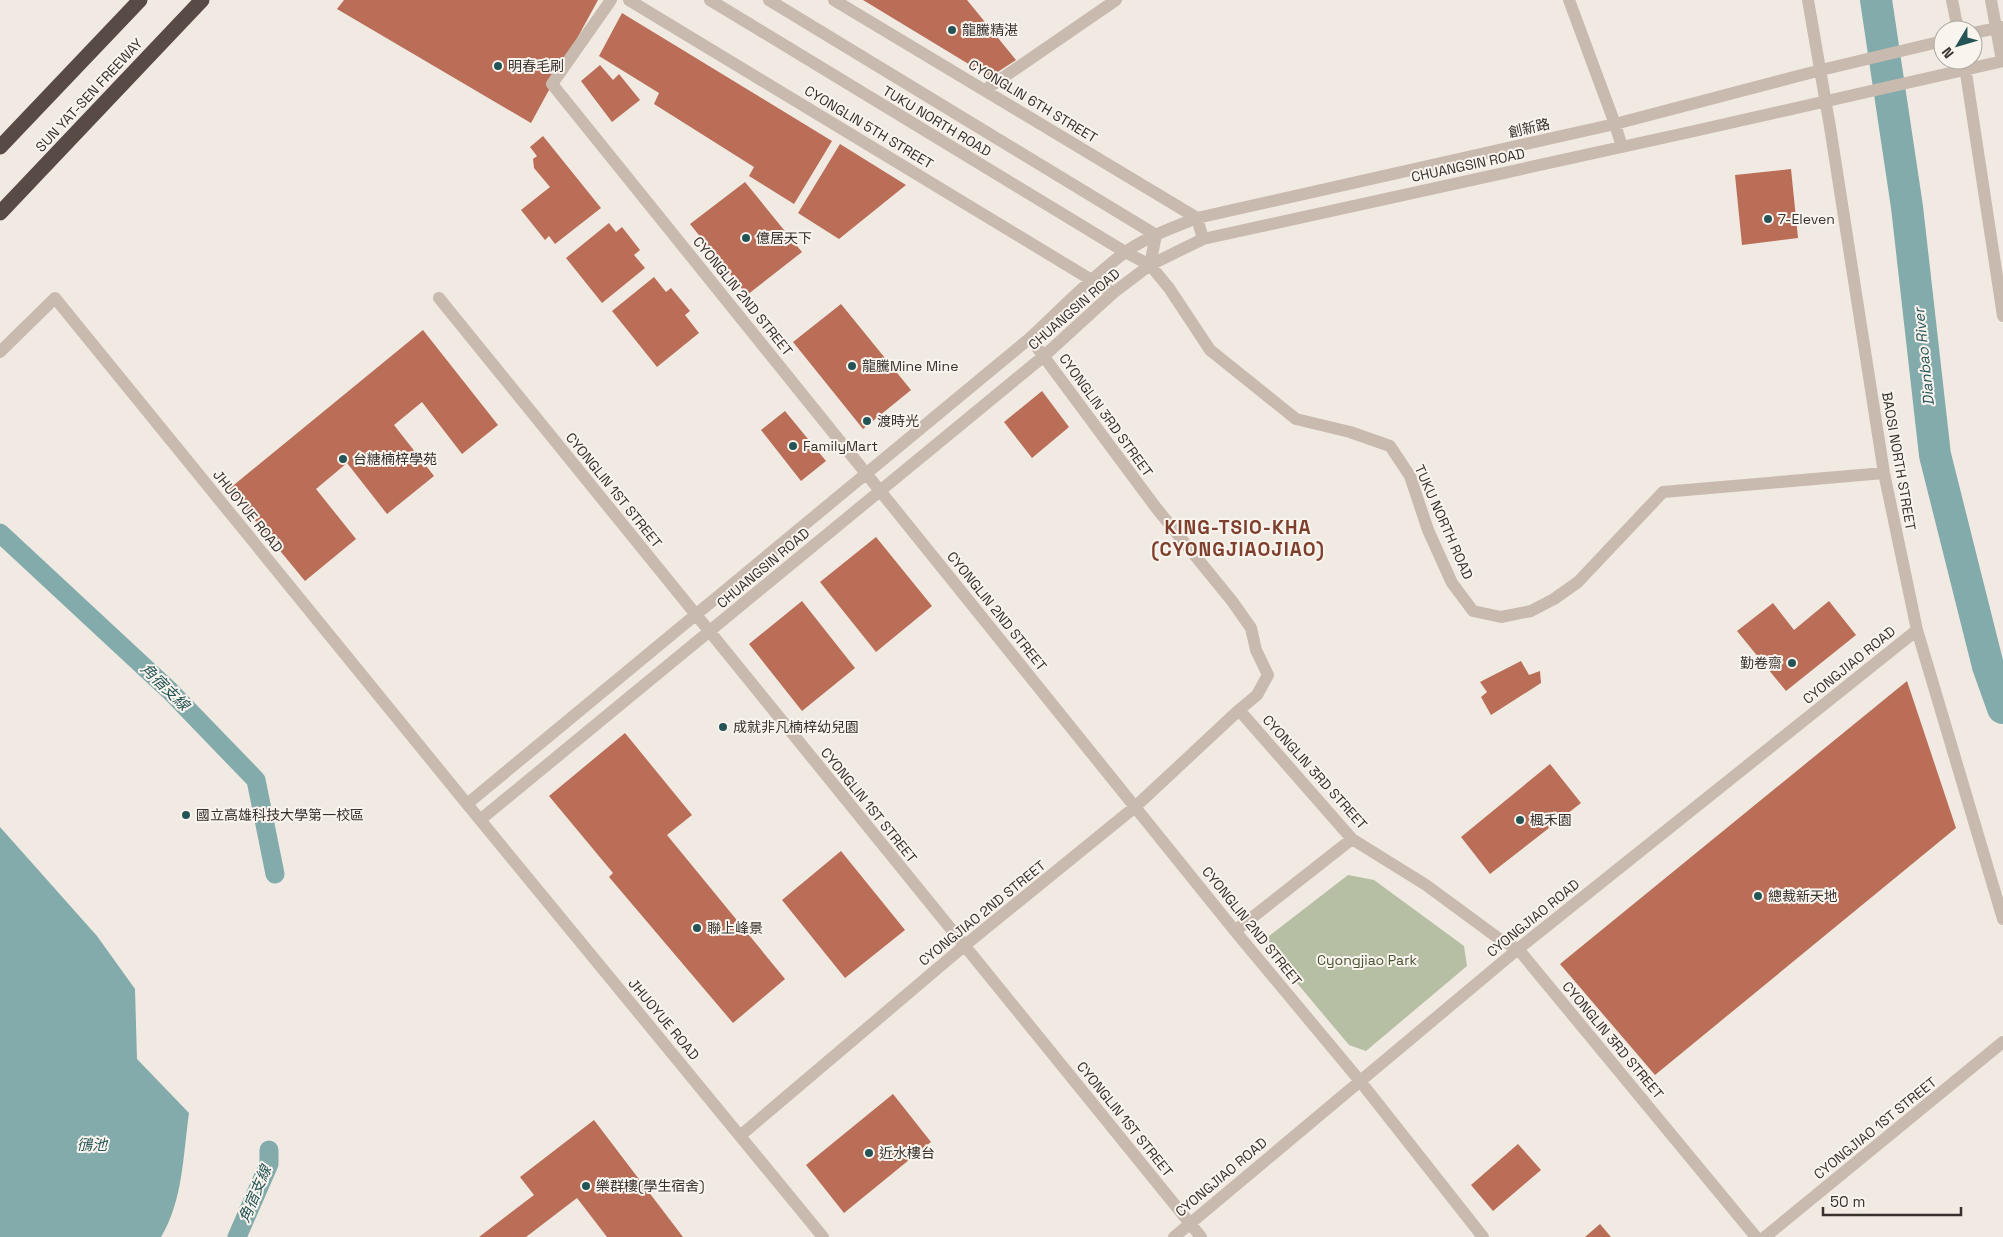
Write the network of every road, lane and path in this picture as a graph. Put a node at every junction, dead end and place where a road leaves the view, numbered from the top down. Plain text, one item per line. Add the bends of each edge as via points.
1 (140, 0) edge
2 (202, 0) edge
3 (611, 0) edge
4 (629, 0) edge
5 (710, 0) edge
6 (769, 0) edge
7 (834, 0) edge
8 (1116, 0) edge
9 (1569, 0) edge
10 (1808, 0) edge
11 (1952, 0) edge
12 (1991, 0) edge
13 (1956, 20) edge
14 (1999, 27) edge
15 (1983, 31) edge
16 (1933, 43) edge
17 (2003, 61) edge
18 (1983, 63) edge
19 (1821, 70) junction
20 (1956, 70) edge
21 (1966, 70) edge
22 (985, 90) junction
23 (1826, 100) junction
24 (1615, 124) junction
25 (0, 147) edge
26 (1622, 147) junction
27 (0, 213) edge
28 (1197, 218) junction
29 (1156, 235) junction
30 (1203, 239) junction
31 (1125, 252) junction
32 (1150, 265) junction
33 (1093, 279) junction
34 (1113, 293) junction
35 (439, 298) dead end
36 (2003, 316) edge
37 (1030, 338) junction
38 (0, 352) edge
39 (1044, 356) junction
40 (868, 473) junction
41 (1884, 473) junction
42 (881, 490) junction
43 (696, 615) junction
44 (1917, 630) junction
45 (710, 632) junction
46 (1239, 710) junction
47 (467, 804) junction
48 (1135, 807) junction
49 (480, 820) junction
50 (1352, 839) junction
51 (2003, 919) edge
52 (1235, 930) junction
53 (964, 946) junction
54 (1518, 948) junction
55 (2003, 1042) edge
56 (1360, 1081) junction
57 (741, 1135) junction
58 (1190, 1224) junction
59 (823, 1237) edge
60 (1174, 1237) edge
61 (1201, 1237) edge
62 (1483, 1237) edge
63 (1756, 1237) edge
64 (1765, 1237) edge

1 - 25 highway, SUN YAT-SEN FREEWAY
2 - 27 highway, SUN YAT-SEN FREEWAY
3 - 40 street, CYONGLIN 2ND STREET via 552,84
4 - 33 street, CYONGLIN 5TH STREET
5 - 31 street, TUKU NORTH ROAD
6 - 29 street, TUKU NORTH ROAD
7 - 22 street, CYONGLIN 6TH STREET
8 - 22 street
9 - 24 street
10 - 19 street, BAOSI NORTH STREET
11 - 13 street
12 - 14 street
14 - 15 street
14 - 17 street
16 - 19 street, 創新路
17 - 18 street
19 - 23 street, BAOSI NORTH STREET
19 - 24 street, 創新路
20 - 23 street
21 - 36 street
22 - 28 street, CYONGLIN 6TH STREET
23 - 26 street, CHUANGSIN ROAD
23 - 41 street, BAOSI NORTH STREET
24 - 26 street
24 - 28 street, 創新路
26 - 30 street, CHUANGSIN ROAD
28 - 29 street, 創新路
28 - 30 street
29 - 31 street, 創新路
29 - 32 street
30 - 32 street, CHUANGSIN ROAD
31 - 32 street, TUKU NORTH ROAD
31 - 33 street, CHUANGSIN ROAD
32 - 34 street, CHUANGSIN ROAD
32 - 41 street, TUKU NORTH ROAD via 1210,350 1296,419 1390,446 1410,476 1428,530 1452,583 1473,611 1501,617 1531,611 1554,599 1578,582 1663,492
33 - 34 street, CYONGLIN 5TH STREET
33 - 37 street, CHUANGSIN ROAD
34 - 39 street, CHUANGSIN ROAD
35 - 43 street, CYONGLIN 1ST STREET
37 - 39 street, CYONGLIN 3RD STREET
37 - 40 street, CHUANGSIN ROAD
38 - 47 street, JHUOYUE ROAD via 55,298
39 - 42 street, CHUANGSIN ROAD
39 - 46 street, CYONGLIN 3RD STREET via 1156,509 1251,628 1256,650 1268,675 1257,694
40 - 42 street, CYONGLIN 2ND STREET
40 - 43 street, CHUANGSIN ROAD
41 - 44 street, BAOSI NORTH STREET
42 - 45 street, CHUANGSIN ROAD
42 - 48 street, CYONGLIN 2ND STREET
43 - 45 street, CYONGLIN 1ST STREET
43 - 47 street, CHUANGSIN ROAD
44 - 51 street, BAOSI NORTH STREET
44 - 54 street, CYONGJIAO ROAD
45 - 49 street, CHUANGSIN ROAD
45 - 53 street, CYONGLIN 1ST STREET
46 - 48 street, CYONGJIAO 2ND STREET
46 - 50 street, CYONGLIN 3RD STREET
47 - 49 street, JHUOYUE ROAD
48 - 52 street, CYONGLIN 2ND STREET
48 - 53 street, CYONGJIAO 2ND STREET
49 - 57 street, JHUOYUE ROAD
50 - 52 street
50 - 54 street, CYONGLIN 3RD STREET via 1426,885 1498,938
52 - 56 street, CYONGLIN 2ND STREET
53 - 57 street, CYONGJIAO 2ND STREET
53 - 58 street, CYONGLIN 1ST STREET
54 - 56 street, CYONGJIAO ROAD
54 - 63 street, CYONGLIN 3RD STREET
55 - 64 street, CYONGJIAO 1ST STREET
56 - 58 street, CYONGJIAO ROAD
56 - 62 street, CYONGLIN 2ND STREET
57 - 59 street, JHUOYUE ROAD
58 - 60 street, CYONGJIAO ROAD
58 - 61 street, CYONGLIN 1ST STREET

